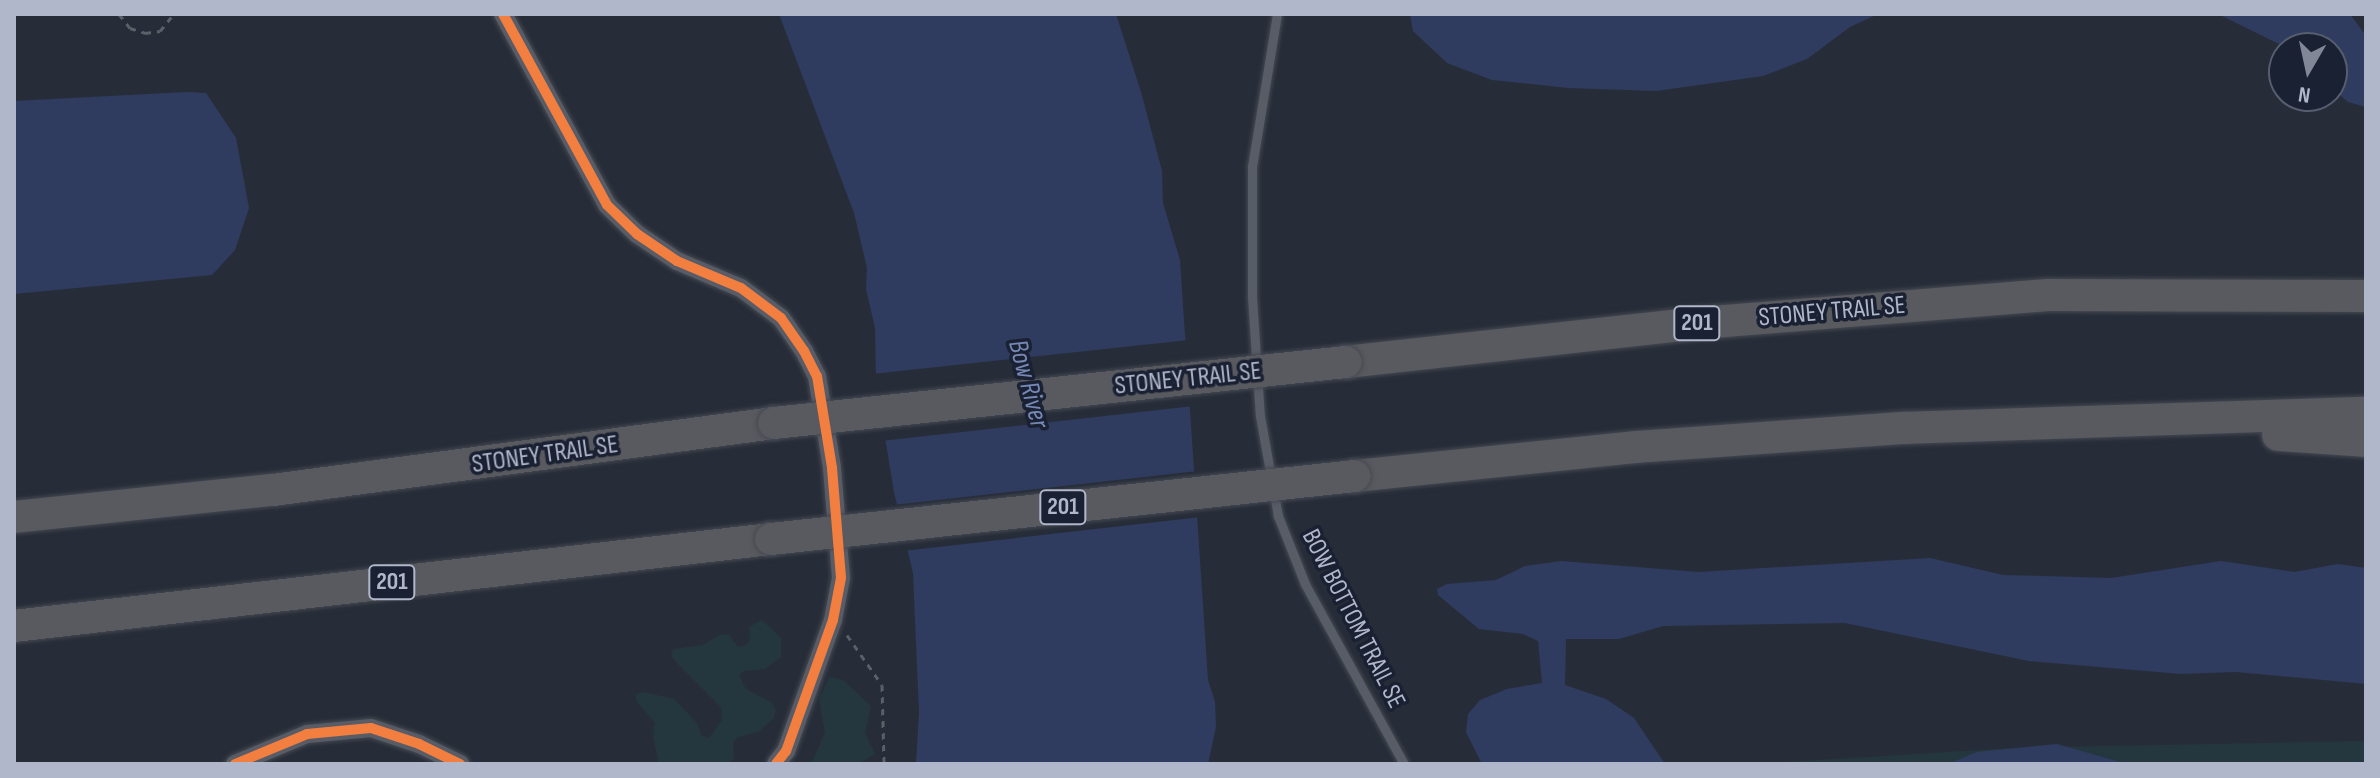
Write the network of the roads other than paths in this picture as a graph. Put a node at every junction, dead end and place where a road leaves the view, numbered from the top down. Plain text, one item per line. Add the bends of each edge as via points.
1 (503, 14) edge
2 (1277, 14) edge
3 (2366, 274) edge
4 (2048, 295) junction
5 (2366, 296) edge
6 (2366, 413) edge
7 (2059, 423) junction
8 (2366, 441) edge
9 (14, 517) edge
10 (14, 626) edge
11 (235, 764) edge
12 (460, 764) edge
13 (776, 764) edge
14 (1404, 764) edge

1 - 13 street via 607,205 677,261 741,288 781,318 817,376 832,468 841,578 833,620 786,751
2 - 14 lane, BOW BOTTOM TRAIL SE via 1252,166 1252,297 1260,416 1278,516 1305,584
3 - 4 highway
4 - 5 highway, STONEY TRAIL SE / 201
4 - 9 highway, STONEY TRAIL SE / 201, bridge via 1688,324 774,423 273,490
6 - 7 highway, 201
7 - 8 highway
7 - 10 highway, 201, bridge via 1683,444 1355,476
11 - 12 street via 307,734 371,728

